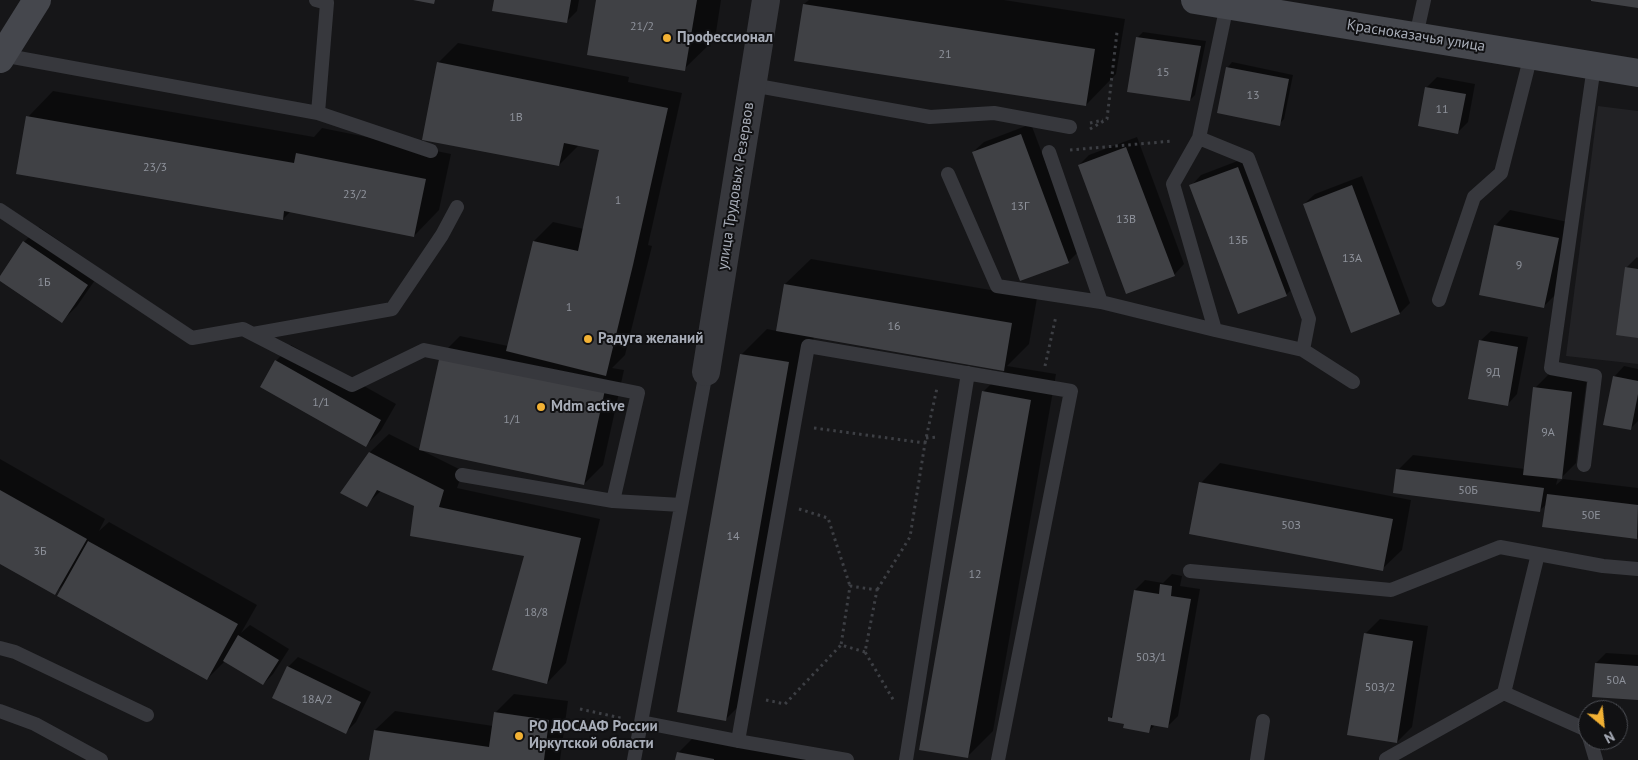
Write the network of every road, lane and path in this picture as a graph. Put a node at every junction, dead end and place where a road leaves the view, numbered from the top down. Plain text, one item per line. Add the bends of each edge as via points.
1 (37, 0) edge
2 (316, 0) edge
3 (766, 0) edge
4 (1195, 0) edge
5 (1424, 0) edge
6 (1227, 6) junction
7 (1117, 32) dead end
8 (1416, 36) junction
9 (1531, 55) junction
10 (1, 57) edge
11 (1594, 66) junction
12 (1638, 73) edge
13 (752, 85) junction
14 (318, 113) junction
15 (1070, 127) dead end
16 (1199, 138) junction
17 (431, 151) dead end
18 (1050, 152) junction
19 (948, 174) dead end
20 (457, 207) dead end
21 (0, 210) edge
22 (1061, 296) junction
23 (1439, 300) dead end
24 (1101, 302) junction
25 (1214, 330) junction
26 (254, 334) junction
27 (1303, 350) junction
28 (941, 369) junction
29 (706, 372) joint
30 (968, 373) junction
31 (1353, 382) dead end
32 (1041, 386) junction
33 (794, 426) junction
34 (925, 443) junction
35 (1584, 465) dead end
36 (462, 475) dead end
37 (613, 501) junction
38 (780, 502) junction
39 (681, 504) junction
40 (1538, 554) junction
41 (1638, 569) edge
42 (1190, 571) dead end
43 (850, 586) junction
44 (877, 590) junction
45 (841, 645) junction
46 (0, 648) edge
47 (866, 652) junction
48 (1504, 694) junction
49 (746, 695) junction
50 (580, 709) dead end
51 (0, 711) edge
52 (148, 715) dead end
53 (1263, 721) dead end
54 (641, 722) junction
55 (1578, 726) edge
56 (910, 730) junction
57 (738, 742) junction
58 (1386, 759) dead end
59 (101, 760) edge
60 (634, 760) edge
61 (847, 760) edge
62 (906, 760) edge
63 (998, 760) edge
64 (1257, 760) edge

1 - 10 street
2 - 14 lane via 327,3
3 - 13 street, улица Трудовых Резервов
4 - 6 street, Красноказачья улица
5 - 8 lane
6 - 8 street, Красноказачья улица
6 - 16 lane
7 - 18 path via 1107,119
8 - 9 street, Красноказачья улица
9 - 11 street, Красноказачья улица
9 - 23 lane via 1501,173 1474,197
10 - 14 lane
11 - 12 street, Красноказачья улица
11 - 35 lane via 1551,368 1594,376
13 - 15 lane via 930,117 994,113
13 - 29 street, улица Трудовых Резервов
14 - 17 lane
16 - 18 path
16 - 25 lane via 1173,184
16 - 27 lane via 1248,158 1309,319
18 - 24 lane
19 - 22 lane via 997,286
20 - 26 lane via 392,309
21 - 26 lane via 192,338 242,329
22 - 24 lane
22 - 32 path
24 - 25 lane
25 - 27 lane
26 - 37 lane via 352,385 424,350 638,393
27 - 31 lane
28 - 30 lane
28 - 33 lane via 808,346
28 - 34 path
29 - 39 lane
30 - 32 lane
30 - 56 lane
32 - 63 lane via 1070,391
33 - 34 path
33 - 38 lane
34 - 44 path via 910,537
36 - 37 lane
37 - 39 lane
38 - 43 path via 828,518
38 - 49 lane
39 - 54 lane
40 - 41 lane
40 - 42 lane via 1500,547 1391,590
40 - 48 lane
43 - 44 path
43 - 45 path
44 - 47 path
45 - 47 path
45 - 49 path via 785,704
46 - 52 lane via 15,652
47 - 56 path
48 - 55 lane
48 - 58 lane
49 - 57 lane
50 - 54 path
51 - 59 lane via 35,724
53 - 64 lane
54 - 57 lane
54 - 60 lane
56 - 62 lane
57 - 61 lane

